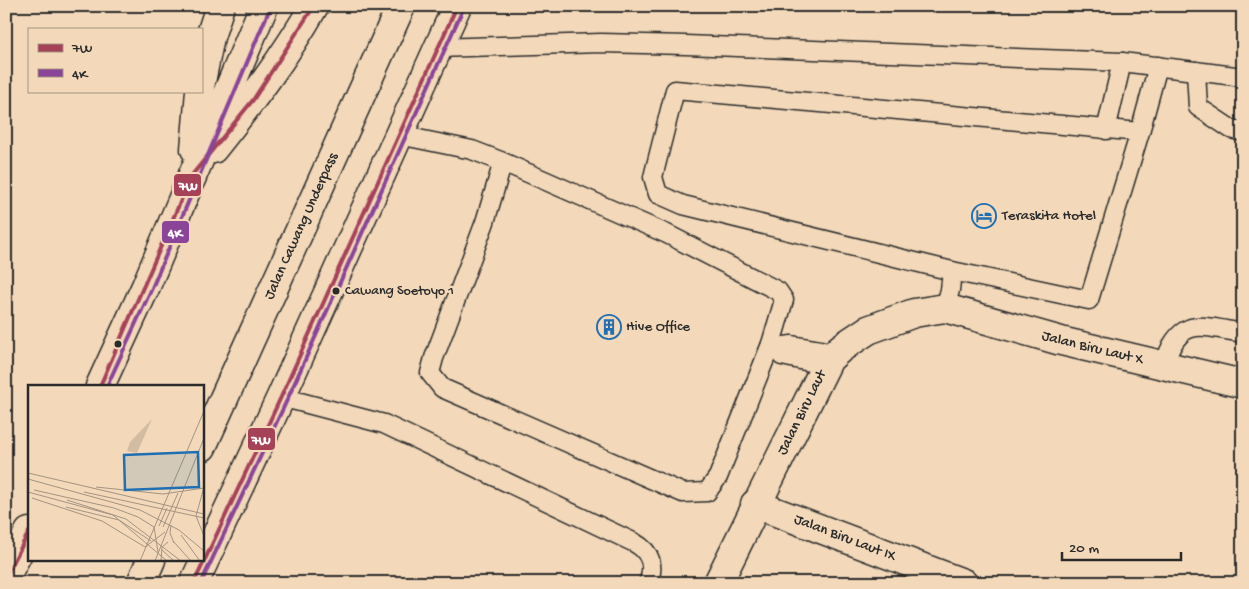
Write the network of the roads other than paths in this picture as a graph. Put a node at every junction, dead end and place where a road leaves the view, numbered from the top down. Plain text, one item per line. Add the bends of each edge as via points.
1 (220, 6) edge
2 (264, 6) edge
3 (314, 6) edge
4 (401, 6) edge
5 (457, 6) edge
6 (437, 48) junction
7 (1122, 62) junction
8 (1158, 66) junction
9 (1196, 71) junction
10 (202, 77) edge
11 (1243, 77) edge
12 (200, 92) edge
13 (1106, 130) junction
14 (1140, 132) junction
15 (1243, 132) edge
16 (399, 135) junction
17 (503, 162) junction
18 (192, 175) junction
19 (952, 271) junction
20 (944, 308) junction
21 (1243, 333) edge
22 (775, 345) junction
23 (826, 358) junction
24 (1164, 365) junction
25 (1243, 384) edge
26 (100, 385) edge
27 (281, 397) junction
28 (204, 443) edge
29 (755, 504) junction
30 (28, 534) edge
31 (150, 562) edge
32 (204, 562) edge
33 (204, 562) edge
34 (6, 576) edge
35 (141, 583) edge
36 (194, 583) edge
37 (648, 583) edge
38 (718, 583) edge
39 (963, 583) edge

1 - 10 main road
2 - 18 main road
3 - 18 main road via 253,100
4 - 28 main road, Jalan Cawang Underpass
5 - 6 main road
6 - 7 lane via 610,43
6 - 16 main road
7 - 8 lane
7 - 13 lane
8 - 9 lane
8 - 14 lane
9 - 11 lane
9 - 15 lane via 1198,107 1231,129
12 - 18 main road
13 - 14 lane
13 - 19 lane via 675,90 653,177 658,194 683,205
14 - 19 lane via 1089,300
16 - 17 lane via 472,150
16 - 27 main road
17 - 22 lane via 666,234 778,291 784,300
17 - 22 lane via 485,222 434,358 430,373 442,388 683,493 707,492 718,477
18 - 26 main road
19 - 20 lane
20 - 23 main road, Jalan Biru Laut via 914,313 875,327
20 - 24 main road, Jalan Biru Laut X via 1061,341
21 - 24 lane via 1198,327 1182,330 1171,345
22 - 23 lane via 782,356 814,363
23 - 29 main road, Jalan Biru Laut
24 - 25 main road, Jalan Biru Laut X
27 - 32 main road
27 - 37 lane via 384,424 635,543 644,548 651,560 653,572
29 - 38 main road, Jalan Biru Laut
29 - 39 main road, Jalan Biru Laut IX
30 - 34 main road
31 - 35 main road
33 - 36 main road

